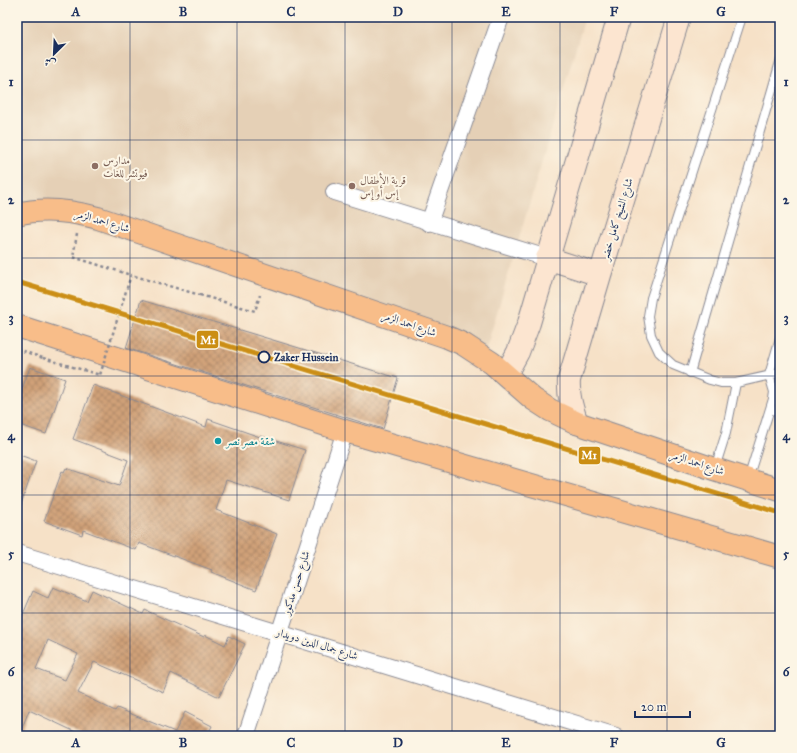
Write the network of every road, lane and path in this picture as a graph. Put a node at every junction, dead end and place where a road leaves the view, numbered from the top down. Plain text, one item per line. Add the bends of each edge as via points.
1 (502, 17) edge
2 (620, 17) edge
3 (679, 17) edge
4 (742, 17) edge
5 (780, 62) edge
6 (334, 192) dead end
7 (17, 214) edge
8 (429, 222) junction
9 (73, 257) dead end
10 (547, 258) junction
11 (131, 275) junction
12 (600, 275) junction
13 (255, 311) dead end
14 (17, 326) edge
15 (780, 338) edge
16 (17, 349) edge
17 (690, 373) junction
18 (780, 373) edge
19 (506, 374) junction
20 (769, 376) junction
21 (736, 383) junction
22 (770, 410) junction
23 (780, 412) edge
24 (577, 423) junction
25 (345, 431) junction
26 (714, 470) junction
27 (748, 480) junction
28 (780, 490) edge
29 (17, 553) edge
30 (780, 557) edge
31 (280, 633) junction
32 (246, 736) edge
33 (616, 736) edge

1 - 8 street
2 - 10 main road
3 - 12 main road, شارع الشيخ كامل خضر
4 - 17 lane via 651,298 648,316 651,335 659,352 673,365
5 - 17 lane
6 - 8 street
7 - 19 main road, شارع احمد الزمر via 51,210 98,218 447,337 478,352
8 - 10 street
9 - 11 path
10 - 12 main road
10 - 19 main road via 524,338
11 - 13 path, bridge
11 - 16 path, bridge via 100,375
12 - 24 main road, شارع الشيخ كامل خضر via 568,391
14 - 25 main road
15 - 20 lane
17 - 21 lane via 721,383
18 - 20 lane
19 - 24 main road, شارع احمد الزمر via 550,410
20 - 21 lane
20 - 22 lane via 774,392
21 - 26 lane via 726,433
22 - 23 lane
22 - 27 lane
24 - 26 main road, شارع احمد الزمر
25 - 30 main road
25 - 31 street, شارع حسن مدكور
26 - 27 main road, شارع احمد الزمر
27 - 28 main road, شارع احمد الزمر
29 - 31 street, شارع جمال الدين دويدار
31 - 32 street, شارع حسن مدكور
31 - 33 street, شارع جمال الدين دويدار

